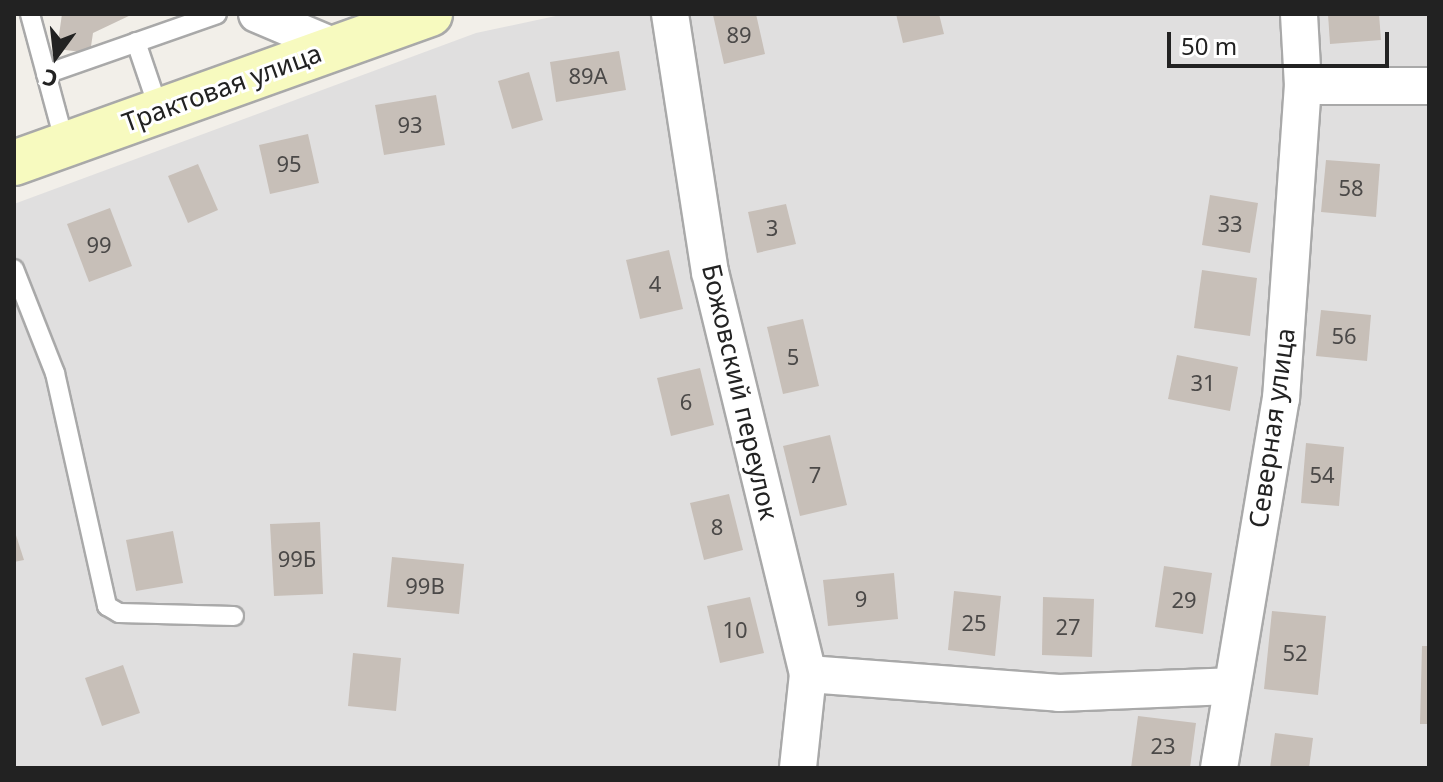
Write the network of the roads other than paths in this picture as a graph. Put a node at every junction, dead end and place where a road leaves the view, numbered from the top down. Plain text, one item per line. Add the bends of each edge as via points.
1 (30, 14) edge
2 (217, 14) edge
3 (257, 14) edge
4 (670, 14) edge
5 (1299, 14) edge
6 (411, 18) edge
7 (136, 42) junction
8 (335, 47) junction
9 (46, 74) junction
10 (1303, 86) junction
11 (1429, 86) edge
12 (159, 110) junction
13 (65, 144) junction
14 (14, 163) edge
15 (14, 269) edge
16 (234, 616) dead end
17 (808, 674) junction
18 (1230, 686) junction
19 (798, 768) edge
20 (1219, 768) edge

1 - 9 lane
2 - 7 lane
3 - 8 street
4 - 17 street, Божовский переулок via 710,272
5 - 10 street, Северная улица
6 - 8 street, Трактовая улица
7 - 9 lane
7 - 12 lane
8 - 12 street, Трактовая улица
9 - 13 lane
10 - 11 street
10 - 18 street, Северная улица via 1281,399
12 - 13 street, Трактовая улица
13 - 14 street, Трактовая улица
15 - 16 lane via 55,373 107,606 119,613
17 - 18 street via 1059,693
17 - 19 street, Божовский переулок
18 - 20 street, Северная улица

